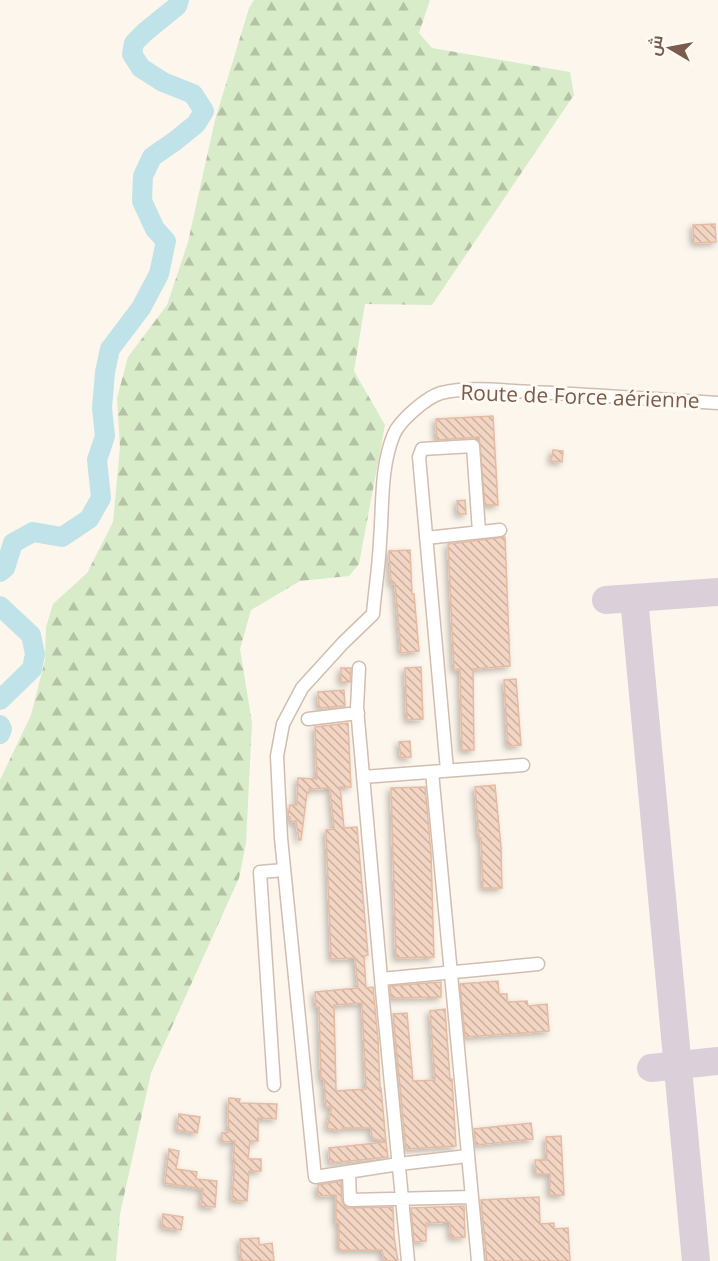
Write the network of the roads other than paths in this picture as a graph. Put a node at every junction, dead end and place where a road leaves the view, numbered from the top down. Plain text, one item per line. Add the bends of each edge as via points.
1 (718, 403) edge
2 (500, 530) dead end
3 (479, 532) junction
4 (426, 538) junction
5 (359, 668) dead end
6 (358, 713) junction
7 (308, 719) dead end
8 (523, 765) dead end
9 (447, 770) junction
10 (432, 772) junction
11 (363, 777) junction
12 (284, 870) junction
13 (538, 964) dead end
14 (451, 973) junction
15 (381, 979) junction
16 (274, 1085) dead end
17 (468, 1156) junction
18 (399, 1164) junction
19 (349, 1172) junction
20 (472, 1197) junction
21 (402, 1199) junction
22 (408, 1261) edge
23 (478, 1261) edge

1 - 12 lane, Route de Force aérienne via 483,390 439,393 414,409 396,431 386,457 373,614 302,688 283,724 277,756
2 - 3 lane
3 - 4 lane
3 - 4 lane via 474,446 422,449 419,458
4 - 9 lane
5 - 6 lane
6 - 7 lane
6 - 11 lane
8 - 9 lane
9 - 10 lane
10 - 11 lane
10 - 14 lane
11 - 15 lane
12 - 16 lane via 260,872
12 - 19 lane, Route de Force aérienne via 315,1177
13 - 14 lane
14 - 15 lane
14 - 17 lane
15 - 18 lane
17 - 18 lane
17 - 20 lane
18 - 19 lane
18 - 21 lane
19 - 21 lane via 350,1200
20 - 21 lane
20 - 23 lane
21 - 22 lane

